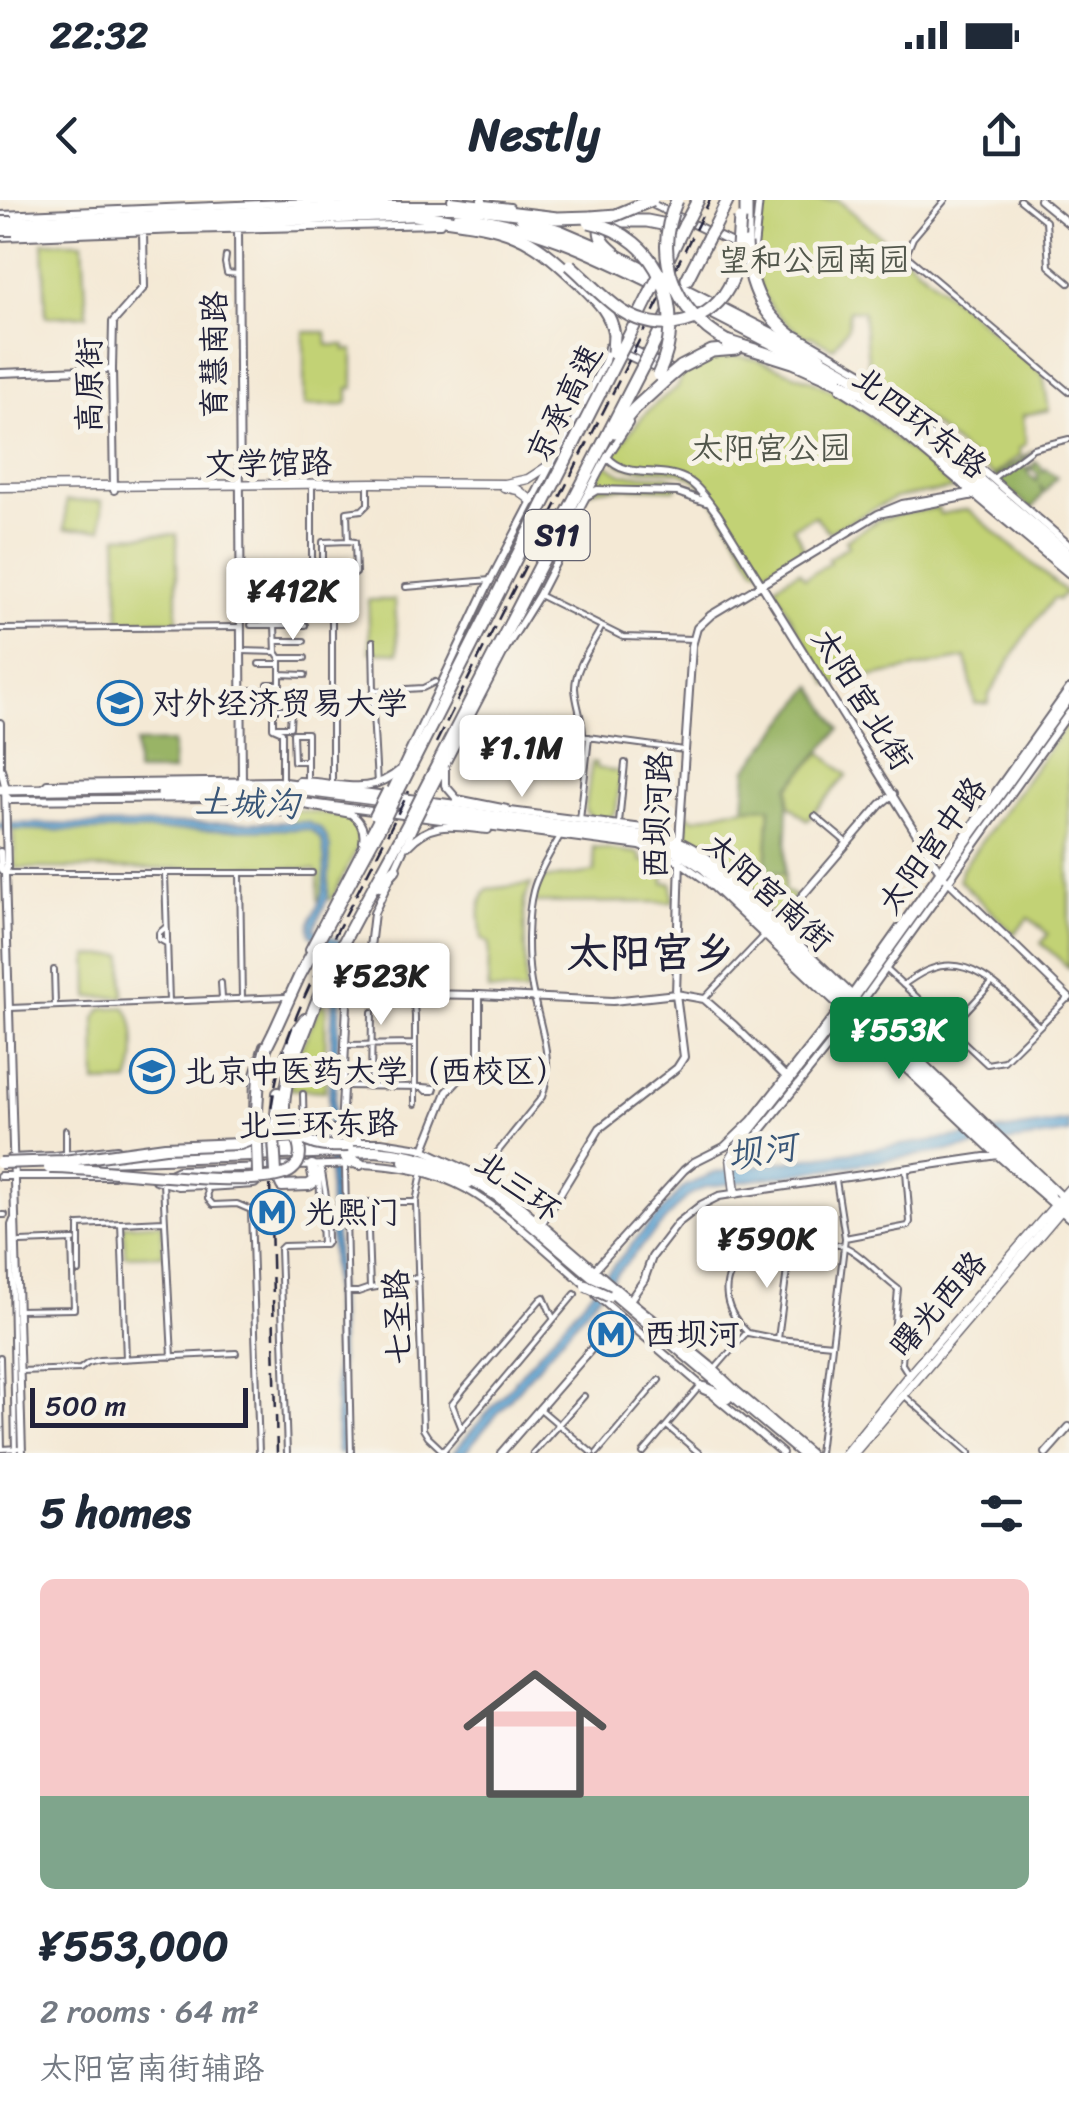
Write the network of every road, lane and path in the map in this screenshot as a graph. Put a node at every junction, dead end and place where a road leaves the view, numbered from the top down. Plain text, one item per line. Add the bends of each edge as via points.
1 (344, 200) edge
2 (384, 200) edge
3 (452, 200) edge
4 (647, 200) edge
5 (677, 200) edge
6 (698, 200) edge
7 (728, 200) edge
8 (745, 200) edge
9 (759, 200) edge
10 (946, 200) edge
11 (1020, 200) edge
12 (1040, 200) edge
13 (1049, 200) edge
14 (238, 202) edge
15 (297, 202) edge
16 (479, 202) edge
17 (363, 203) edge
18 (1051, 210) junction
19 (324, 214) junction
20 (416, 219) junction
21 (590, 220) junction
22 (192, 223) junction
23 (1069, 224) edge
24 (5, 226) edge
25 (298, 227) junction
26 (206, 229) junction
27 (238, 229) junction
28 (143, 232) junction
29 (529, 242) junction
30 (748, 251) junction
31 (618, 255) junction
32 (226, 256) dead end
33 (665, 265) junction
34 (238, 274) junction
35 (1069, 283) edge
36 (615, 344) junction
37 (752, 350) junction
38 (820, 359) junction
39 (112, 369) junction
40 (0, 373) edge
41 (673, 374) junction
42 (1069, 392) edge
43 (865, 394) junction
44 (902, 401) junction
45 (876, 412) junction
46 (896, 419) junction
47 (922, 431) junction
48 (1069, 438) edge
49 (602, 456) junction
50 (552, 464) junction
51 (955, 469) junction
52 (992, 479) junction
53 (239, 486) junction
54 (312, 487) junction
55 (368, 487) junction
56 (114, 488) junction
57 (0, 489) edge
58 (971, 492) junction
59 (586, 496) junction
60 (532, 500) junction
61 (708, 502) junction
62 (348, 542) junction
63 (1069, 546) edge
64 (1069, 555) edge
65 (1069, 565) edge
66 (1069, 574) edge
67 (491, 580) junction
68 (761, 584) junction
69 (406, 587) dead end
70 (539, 594) junction
71 (312, 595) dead end
72 (332, 614) dead end
73 (252, 624) dead end
74 (275, 625) junction
75 (305, 625) dead end
76 (242, 627) junction
77 (602, 628) junction
78 (0, 629) edge
79 (694, 638) junction
80 (276, 640) junction
81 (304, 640) dead end
82 (373, 641) dead end
83 (242, 651) junction
84 (276, 652) junction
85 (306, 658) dead end
86 (280, 661) junction
87 (259, 664) dead end
88 (280, 674) junction
89 (305, 674) dead end
90 (454, 680) junction
91 (436, 682) dead end
92 (251, 690) dead end
93 (268, 690) junction
94 (1069, 690) edge
95 (374, 691) junction
96 (1069, 702) edge
97 (470, 704) junction
98 (251, 707) dead end
99 (271, 708) junction
100 (1069, 713) edge
101 (426, 720) junction
102 (469, 722) junction
103 (0, 723) edge
104 (273, 727) junction
105 (586, 737) junction
106 (458, 742) junction
107 (1044, 747) junction
108 (684, 750) junction
109 (1034, 754) junction
110 (307, 760) junction
111 (625, 763) dead end
112 (405, 764) junction
113 (446, 764) junction
114 (0, 772) edge
115 (304, 783) junction
116 (332, 784) junction
117 (377, 784) junction
118 (445, 786) junction
119 (243, 789) junction
120 (273, 789) junction
121 (3, 793) edge
122 (894, 794) junction
123 (428, 796) junction
124 (211, 797) junction
125 (304, 802) junction
126 (292, 804) junction
127 (404, 807) junction
128 (284, 813) dead end
129 (267, 814) dead end
130 (522, 814) junction
131 (815, 816) dead end
132 (378, 817) junction
133 (580, 820) junction
134 (618, 824) junction
135 (361, 825) junction
136 (430, 828) junction
137 (516, 830) junction
138 (562, 833) junction
139 (634, 833) junction
140 (981, 833) junction
141 (621, 838) junction
142 (847, 844) junction
143 (640, 846) junction
144 (362, 847) junction
145 (679, 850) junction
146 (0, 852) edge
147 (401, 856) junction
148 (395, 869) junction
149 (240, 872) junction
150 (2, 873) edge
151 (165, 873) junction
152 (312, 874) dead end
153 (349, 874) junction
154 (944, 876) junction
155 (739, 886) junction
156 (342, 895) junction
157 (369, 898) junction
158 (746, 901) junction
159 (776, 925) junction
160 (323, 927) junction
161 (902, 934) junction
162 (765, 935) junction
163 (315, 942) junction
164 (780, 942) junction
165 (889, 942) junction
166 (899, 951) junction
167 (4, 953) edge
168 (795, 964) junction
169 (886, 969) junction
170 (54, 970) dead end
171 (299, 977) junction
172 (221, 983) dead end
173 (992, 983) junction
174 (903, 985) junction
175 (352, 993) junction
176 (413, 994) junction
177 (676, 994) junction
178 (286, 995) junction
179 (479, 995) junction
180 (535, 998) junction
181 (1069, 998) edge
182 (242, 999) junction
183 (222, 1000) junction
184 (704, 1000) junction
185 (170, 1002) junction
186 (314, 1005) junction
187 (851, 1005) junction
188 (55, 1006) junction
189 (10, 1008) junction
190 (372, 1012) dead end
191 (281, 1016) junction
192 (1039, 1026) junction
193 (416, 1044) junction
194 (346, 1045) junction
195 (372, 1045) junction
196 (818, 1055) junction
197 (922, 1061) junction
198 (792, 1076) junction
199 (344, 1086) junction
200 (371, 1086) junction
201 (418, 1087) junction
202 (792, 1092) junction
203 (303, 1094) dead end
204 (415, 1104) dead end
205 (979, 1127) junction
206 (339, 1128) junction
207 (66, 1130) dead end
208 (746, 1134) junction
209 (300, 1136) junction
210 (162, 1144) junction
211 (424, 1147) junction
212 (724, 1147) junction
213 (1002, 1149) junction
214 (186, 1152) junction
215 (345, 1152) junction
216 (287, 1154) junction
217 (321, 1157) junction
218 (18, 1158) junction
219 (150, 1158) junction
220 (248, 1158) junction
221 (439, 1159) junction
222 (734, 1162) junction
223 (60, 1163) junction
224 (174, 1164) junction
225 (360, 1164) joint
226 (0, 1167) edge
227 (906, 1168) junction
228 (422, 1172) junction
229 (479, 1175) junction
230 (17, 1176) junction
231 (836, 1178) junction
232 (160, 1180) junction
233 (207, 1185) junction
234 (737, 1191) junction
235 (498, 1196) junction
236 (514, 1200) junction
237 (416, 1202) junction
238 (701, 1205) junction
239 (1065, 1205) edge
240 (13, 1220) junction
241 (164, 1222) junction
242 (121, 1223) junction
243 (542, 1224) junction
244 (845, 1238) junction
245 (75, 1240) junction
246 (20, 1242) dead end
247 (843, 1246) junction
248 (790, 1247) junction
249 (737, 1266) junction
250 (80, 1272) dead end
251 (592, 1277) junction
252 (418, 1278) junction
253 (0, 1283) edge
254 (12, 1283) junction
255 (370, 1288) junction
256 (347, 1292) junction
257 (575, 1294) dead end
258 (610, 1294) junction
259 (630, 1300) junction
260 (18, 1310) junction
261 (620, 1316) junction
262 (553, 1320) junction
263 (0, 1324) edge
264 (12, 1324) junction
265 (650, 1325) junction
266 (747, 1332) junction
267 (673, 1336) junction
268 (778, 1338) junction
269 (832, 1344) junction
270 (236, 1353) dead end
271 (172, 1356) junction
272 (126, 1359) junction
273 (0, 1360) edge
274 (712, 1367) junction
275 (20, 1371) junction
276 (909, 1375) junction
277 (659, 1380) dead end
278 (703, 1386) junction
279 (728, 1395) junction
280 (903, 1395) junction
281 (584, 1396) dead end
282 (539, 1408) junction
283 (558, 1425) junction
284 (666, 1426) junction
285 (1069, 1427) edge
286 (462, 1428) junction
287 (776, 1436) junction
288 (1, 1449) edge
289 (18, 1451) edge
290 (443, 1452) edge
291 (259, 1453) edge
292 (287, 1453) edge
293 (351, 1453) edge
294 (501, 1453) edge
295 (534, 1453) edge
296 (594, 1453) edge
297 (643, 1453) edge
298 (698, 1453) edge
299 (782, 1453) edge
300 (792, 1453) edge
301 (808, 1453) edge
302 (819, 1453) edge
303 (846, 1453) edge
304 (854, 1453) edge
305 (970, 1453) edge
306 (1046, 1453) edge

1 - 15 street, 北四环东路
1 - 17 street, 北四环东路
2 - 17 highway
3 - 16 street, 北四环东路
4 - 16 street, 北四环东路 via 592,213
4 - 21 highway, bridge
4 - 30 street
5 - 37 highway, bridge via 667,238 671,276 683,302 712,333
6 - 33 highway, 京承高速 / S11
7 - 49 highway, 京承高速 / S11, bridge
8 - 29 highway, bridge via 728,288 708,312 686,323 638,319
8 - 30 highway
9 - 30 street
10 - 42 street via 906,254
11 - 35 street via 1046,222 1050,266
12 - 18 street
13 - 18 street
14 - 15 street, 北四环东路
14 - 24 street, 北四环东路
15 - 19 highway
16 - 17 highway, 北四环东路
16 - 21 highway
16 - 31 highway, 北四环东路
17 - 19 highway, 北四环东路
18 - 23 street
19 - 20 highway, 北四环东路
19 - 22 highway, 北四环东路
19 - 24 highway, 北四环东路
19 - 25 highway
20 - 25 street, 北四环东路
20 - 29 highway via 493,227
20 - 36 street, 北四环东路 via 528,246 595,304
20 - 43 highway, 北四环东路 via 488,220 560,240
21 - 41 highway, bridge via 633,242 663,282
22 - 24 highway, 北四环东路
22 - 26 highway
24 - 28 street, 北四环东路
25 - 27 street, 北四环东路
26 - 27 street, 北四环东路
26 - 28 street, 北四环东路
27 - 34 street, 育慧南路
28 - 39 street, 高原街 via 144,287 113,322
29 - 36 highway via 596,299 610,318
30 - 38 highway via 764,309
30 - 44 street, 北四环东路 via 757,286 778,319
31 - 33 highway via 603,242 604,224 656,222 670,234
31 - 38 highway, 北四环东路
32 - 34 street via 227,273
33 - 36 highway, 京承高速 / S11, bridge
34 - 53 street, 育慧南路
36 - 41 street
36 - 50 street
36 - 90 highway, 京承高速 / S11 via 598,394
37 - 41 highway via 712,351
37 - 43 highway
38 - 47 highway, 北四环东路 via 870,387
39 - 40 street
39 - 56 street, 高原街
41 - 45 street, 北四环东路 via 718,354 754,354 802,370
41 - 49 street
41 - 49 highway via 634,409
43 - 46 highway, 北四环东路
44 - 47 highway
44 - 52 street, 北四环东路
45 - 46 highway
45 - 58 street, 北四环东路
46 - 51 highway, 北四环东路
47 - 64 highway, 北四环东路
48 - 52 street via 1034,448
49 - 59 street
49 - 61 street, 太阳宫北街 via 624,471 668,473 692,482
49 - 97 highway, 京承高速 / S11
50 - 53 main road, 文学馆路 via 510,484
50 - 60 street
51 - 58 highway
51 - 65 highway, 北四环东路
52 - 63 street, 北四环东路
53 - 54 main road, 文学馆路
53 - 56 main road, 文学馆路
53 - 76 street, 育慧南路
54 - 55 main road, 文学馆路
54 - 71 street
55 - 60 main road, 文学馆路 via 508,487
55 - 62 street via 368,504 347,512
56 - 57 main road, 文学馆路
58 - 66 street, 北四环东路
58 - 68 street via 878,514
59 - 61 street via 597,490 677,492
59 - 70 street
60 - 67 street
61 - 68 street, 太阳宫北街
62 - 62 street via 324,542 323,572 356,573 355,542
67 - 69 street
67 - 101 street
68 - 79 street via 704,620
68 - 122 street, 太阳宫北街
70 - 77 street
70 - 102 street
72 - 116 street
73 - 74 street
74 - 75 street
74 - 80 street
76 - 78 street
76 - 83 street, 育慧南路
77 - 79 street via 623,637
77 - 105 street via 576,677
79 - 108 street, 西坝河路
80 - 81 street
80 - 84 street
82 - 95 street
83 - 84 street
83 - 119 street, 育慧南路
84 - 86 street
85 - 86 street
86 - 87 street
86 - 88 street
88 - 89 street
88 - 93 street via 280,684 268,684
90 - 101 street
90 - 127 highway, 京承高速 / S11
91 - 95 street
92 - 93 street
93 - 99 street
94 - 154 street, 太阳宫中路
95 - 117 street
96 - 109 main road, 太阳宫中路
96 - 154 main road, 太阳宫中路
97 - 106 street
97 - 123 highway, 京承高速 / S11
98 - 99 street
99 - 104 street
99 - 104 street via 290,709 290,728
100 - 107 street, 太阳宫中路
101 - 112 street
102 - 105 street
102 - 106 street
103 - 114 street
104 - 120 street via 282,732
105 - 108 street
105 - 133 street
106 - 113 street
107 - 109 street
107 - 140 street, 太阳宫中路
108 - 145 street, 西坝河路
109 - 140 main road, 太阳宫中路
110 - 110 street via 294,760 290,733 307,733
110 - 115 street
111 - 134 street
112 - 117 street
112 - 127 street
113 - 118 street
113 - 123 street
114 - 121 street
115 - 116 street
115 - 120 main road
115 - 127 street
116 - 117 street
117 - 127 street
118 - 123 street
118 - 130 street via 457,799
119 - 120 main road
119 - 121 main road
119 - 124 main road
119 - 126 street
120 - 124 street via 253,800
120 - 125 street
120 - 127 main road
120 - 128 street
120 - 129 street
121 - 124 main road
121 - 150 street
122 - 142 street
122 - 154 street, 太阳宫北街
123 - 127 highway, bridge
125 - 126 street
125 - 127 street
126 - 135 street via 346,812
127 - 130 street
127 - 132 highway, bridge
127 - 136 street via 422,829
127 - 137 street
127 - 138 main road, 太阳宫南街
127 - 139 main road, 太阳宫南街
127 - 147 street
127 - 157 highway
130 - 133 street, 太阳宫南街
131 - 142 street
132 - 135 street
132 - 144 street
132 - 156 highway
133 - 134 street, 太阳宫南街
134 - 139 main road
134 - 145 street, 太阳宫南街 via 643,828
135 - 144 street
136 - 137 street
136 - 147 street
137 - 138 street
138 - 141 main road, 太阳宫南街
138 - 143 street
138 - 180 street via 530,907
139 - 145 main road, 太阳宫南街
140 - 154 main road, 太阳宫中路
141 - 143 main road
141 - 145 main road, 太阳宫南街
142 - 159 street
143 - 145 street
144 - 153 street
145 - 155 street, 太阳宫南街 via 707,856
145 - 158 main road, 太阳宫南街 via 708,864
145 - 162 street
145 - 164 main road, 太阳宫南街
145 - 177 street, 西坝河路
146 - 150 street
147 - 148 street
148 - 157 highway
148 - 175 street via 374,913 369,956
149 - 151 street
149 - 152 street
149 - 182 street
150 - 151 street
150 - 167 street
151 - 185 street via 166,927 159,939 166,944
153 - 156 highway
153 - 160 street
154 - 161 main road, 太阳宫中路
154 - 165 street, 太阳宫中路
154 - 166 street, 太阳宫中路
154 - 181 street, 太阳宫北街
155 - 158 main road
155 - 159 street, 太阳宫南街
156 - 160 highway
157 - 186 highway
158 - 159 main road, 太阳宫南街
159 - 187 main road, 太阳宫南街
160 - 163 highway
161 - 165 street
161 - 166 street
161 - 187 main road, 太阳宫中路
162 - 168 street
162 - 184 street
163 - 171 highway
163 - 178 street
164 - 168 main road
164 - 187 main road, 太阳宫南街
165 - 187 street, 太阳宫中路
166 - 169 street, 太阳宫中路
167 - 189 street
168 - 187 street
169 - 174 street
169 - 187 street, 太阳宫中路
170 - 188 street
171 - 178 highway
171 - 191 highway
172 - 183 street
173 - 174 street via 972,968 943,966
173 - 174 street via 953,1025
173 - 192 street
175 - 176 street
175 - 194 street
176 - 179 street
176 - 193 street
177 - 180 street via 613,1001
177 - 184 street
177 - 243 street, 西坝河路 via 682,1063 600,1128
178 - 182 street
178 - 210 street via 259,1053 250,1133 236,1141
179 - 180 street
179 - 211 street via 479,1058 447,1092
180 - 229 street via 546,1051 542,1098
181 - 192 street
182 - 183 street
183 - 185 street
184 - 198 street
185 - 188 street
186 - 209 highway via 284,1105
186 - 217 highway, bridge via 284,1064 278,1095 274,1138 282,1186 309,1186
187 - 196 main road, 太阳宫中路
187 - 197 street, 太阳宫南街
187 - 198 main road, 太阳宫中路
187 - 205 main road, 太阳宫南街
187 - 205 street
188 - 189 street
189 - 218 street
190 - 195 street
191 - 223 highway, bridge via 266,1048 256,1130 248,1141
191 - 233 highway, bridge via 260,1097 258,1180
192 - 197 street via 995,1064 954,1033
193 - 195 street
193 - 201 street
194 - 195 street
194 - 199 street
195 - 200 street
196 - 198 main road, 太阳宫中路
196 - 202 street, 太阳宫中路
197 - 205 street, 太阳宫南街
198 - 202 street
198 - 208 main road, 太阳宫中路
198 - 212 street
198 - 222 main road, 太阳宫中路
199 - 200 street
199 - 206 street
200 - 201 street
201 - 204 street
202 - 222 street, 太阳宫中路
203 - 209 street
205 - 213 main road, 太阳宫南街
205 - 213 street
206 - 209 street
206 - 211 street via 347,1137
207 - 223 street
208 - 212 street
208 - 222 main road, 太阳宫中路
209 - 215 highway, bridge
209 - 216 street
209 - 217 street via 312,1140
209 - 223 highway, bridge via 300,1158 280,1176 196,1179
210 - 214 street, 北三环东路
210 - 223 street, 北三环东路
211 - 221 street
212 - 251 street via 684,1170
213 - 227 street
213 - 239 main road, 太阳宫南街
213 - 239 street, 太阳宫南街
214 - 216 street, 北三环东路
214 - 219 highway
215 - 217 highway, 北三环
215 - 217 street, bridge
215 - 221 highway, 北三环 via 402,1149
215 - 221 street, 北三环东路 via 362,1142 400,1144
215 - 225 highway
215 - 251 highway, 北三环 via 409,1162 468,1183
215 - 256 street
216 - 217 highway, 北三环
216 - 220 highway, 北三环东路
217 - 232 street, 北三环东路 via 170,1171
217 - 292 street via 322,1245 280,1249
218 - 223 street, 北三环东路
218 - 226 street, 北三环东路
218 - 230 street
219 - 220 highway
219 - 223 highway
220 - 224 highway
221 - 229 street, 北三环东路
221 - 235 highway, 北三环
222 - 234 main road
223 - 224 highway
223 - 226 highway, bridge
223 - 230 street, 北三环东路
223 - 232 street, 北三环东路
224 - 232 highway via 158,1173
225 - 228 street, 北三环东路
226 - 230 street, 北三环东路
227 - 231 street
227 - 244 street via 908,1226
228 - 237 street, 七圣路
228 - 251 street, 北三环东路 via 466,1188
229 - 236 street, 北三环东路
230 - 240 street
230 - 260 street
231 - 234 street
231 - 244 street
232 - 233 street
232 - 241 street
233 - 291 street via 212,1205 250,1210
234 - 238 street
235 - 236 highway
235 - 251 highway, 北三环
236 - 243 street, 北三环东路
237 - 252 street, 七圣路
237 - 255 street via 367,1202
238 - 249 street
238 - 259 street via 652,1256
239 - 276 main road, 曙光西路
239 - 280 main road, 曙光西路
240 - 254 street
240 - 289 street
241 - 242 street
241 - 271 street
242 - 245 street via 78,1225
242 - 272 street
243 - 251 street, 北三环东路
244 - 247 street
245 - 246 street
245 - 250 street
245 - 260 street via 74,1309
247 - 248 street
247 - 269 street
247 - 276 street via 898,1289 894,1333 905,1344 902,1364
248 - 249 street via 757,1252
248 - 268 street
249 - 266 street via 728,1280 727,1304
251 - 258 highway, bridge
251 - 258 street
252 - 255 street
252 - 290 street, 七圣路 via 423,1429
253 - 254 street
254 - 264 street
255 - 256 street
256 - 293 street
257 - 262 street
258 - 259 street
258 - 261 street
258 - 265 highway
258 - 279 highway
259 - 267 street
260 - 275 street
261 - 278 street
261 - 282 street
262 - 286 street
262 - 286 street via 541,1298 452,1404
263 - 264 street
264 - 289 street
265 - 267 highway
265 - 279 highway
266 - 268 street
266 - 274 street
267 - 274 street
268 - 269 street
269 - 302 street
270 - 271 street
271 - 272 street
272 - 275 street
273 - 288 street
274 - 279 highway
274 - 301 street
275 - 289 street
276 - 303 main road, 曙光西路
277 - 296 street
278 - 279 highway
278 - 284 street
278 - 299 street
279 - 287 highway
280 - 304 main road, 曙光西路
280 - 305 street
281 - 283 street
282 - 283 street
282 - 294 street
283 - 295 street
283 - 296 street
284 - 297 street
284 - 298 street
285 - 306 street
286 - 290 street
287 - 300 highway
287 - 301 highway
288 - 289 street

